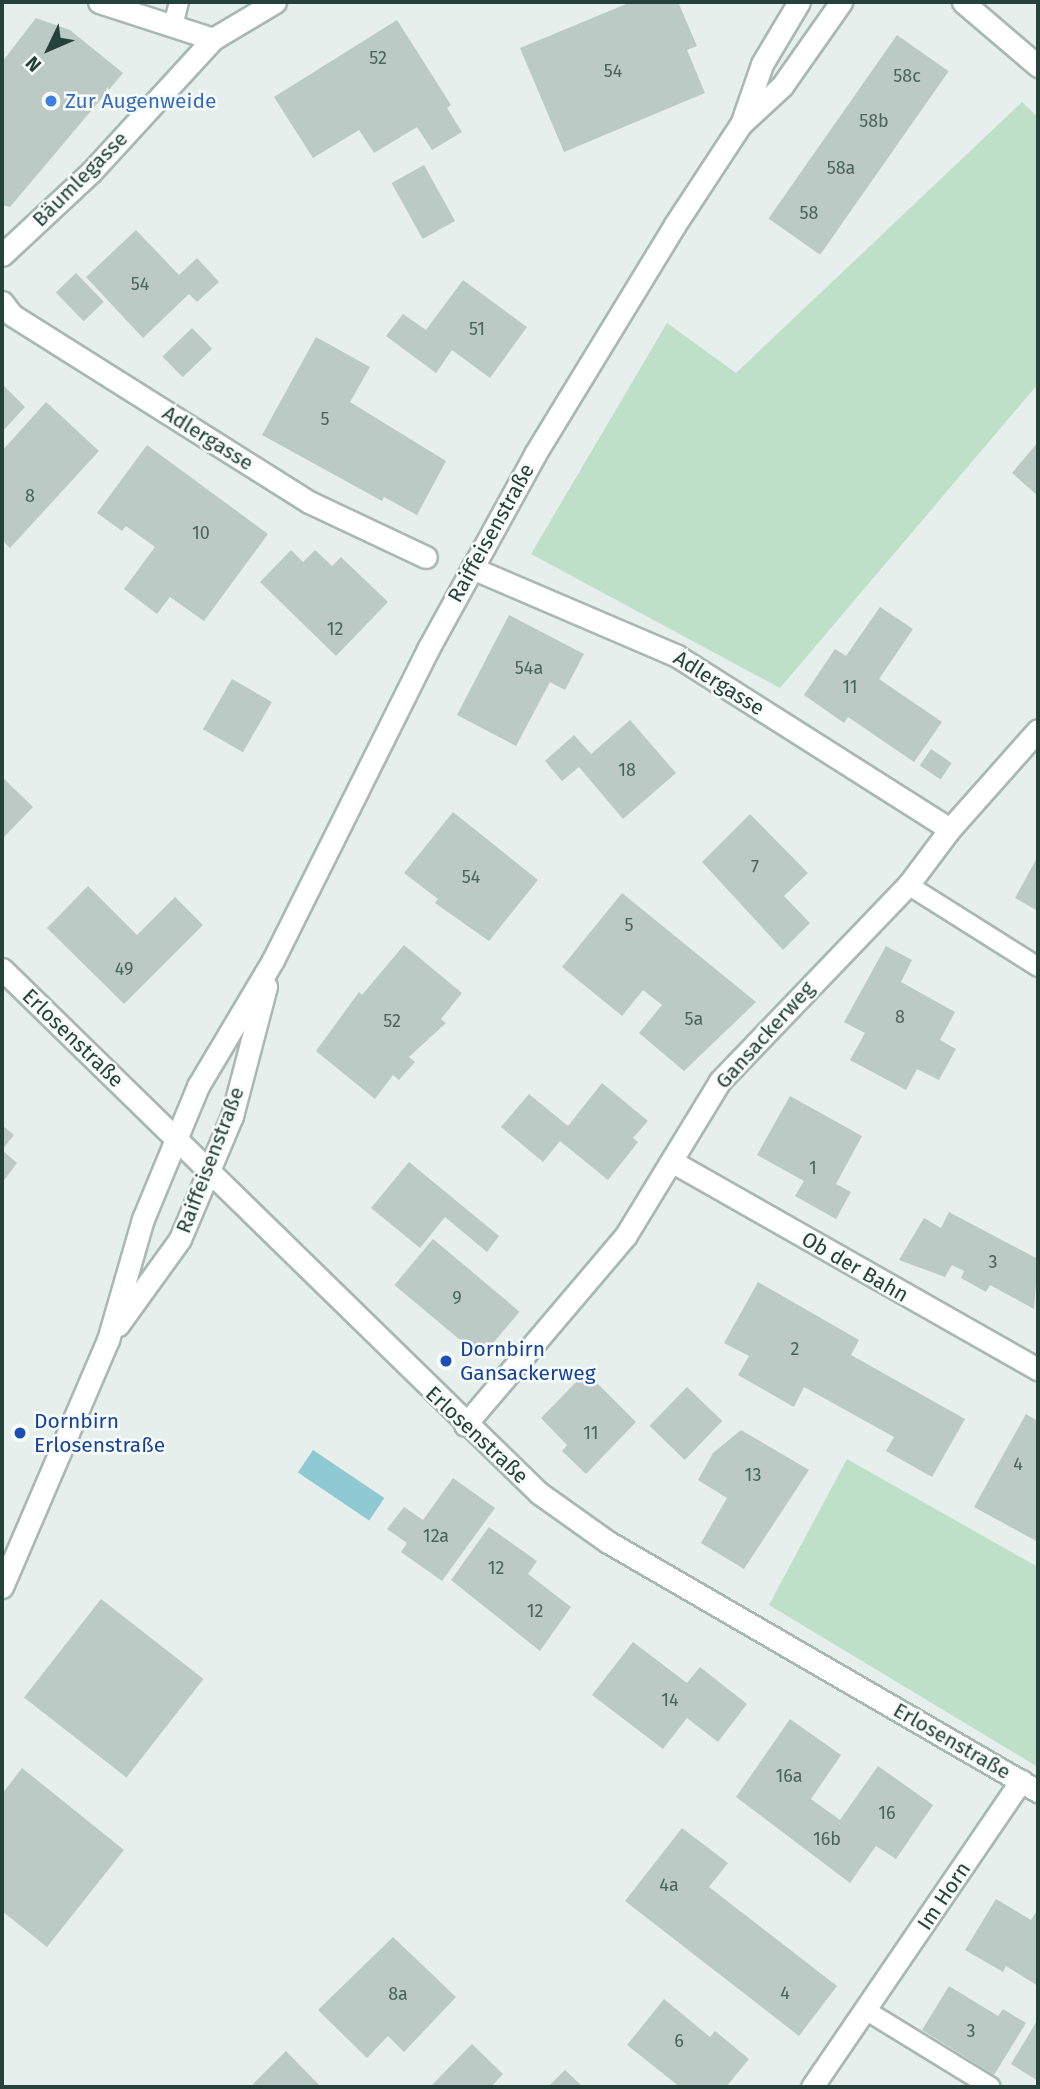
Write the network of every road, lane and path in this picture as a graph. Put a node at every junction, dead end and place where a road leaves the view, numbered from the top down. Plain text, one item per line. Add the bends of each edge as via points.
1 (99, 2) edge
2 (275, 2) edge
3 (799, 2) edge
4 (841, 2) edge
5 (963, 2) edge
6 (177, 12) edge
7 (213, 38) junction
8 (1038, 66) edge
9 (741, 124) junction
10 (2, 255) edge
11 (2, 302) edge
12 (426, 557) dead end
13 (472, 568) junction
14 (1038, 730) edge
15 (950, 829) junction
16 (908, 885) junction
17 (273, 960) junction
18 (1038, 967) edge
19 (2, 968) edge
20 (175, 1139) junction
21 (673, 1162) junction
22 (209, 1171) junction
23 (108, 1340) junction
24 (1038, 1369) edge
25 (465, 1425) junction
26 (2, 1587) edge
27 (1030, 1786) edge
28 (867, 2011) junction
29 (812, 2087) edge
30 (991, 2087) edge

1 - 6 street
2 - 7 street, Bäumlegasse
3 - 9 street, Raiffeisenstraße via 762,64
4 - 9 street, Raiffeisenstraße via 782,86
5 - 8 street
6 - 7 street
7 - 10 street, Bäumlegasse via 92,171
9 - 13 street, Raiffeisenstraße via 609,329
11 - 12 street, Adlergasse via 12,314 309,502
13 - 15 street, Adlergasse via 677,656
13 - 17 street, Raiffeisenstraße via 363,773
14 - 15 street, Gansackerweg
15 - 16 street, Gansackerweg
16 - 18 lane
16 - 21 street, Gansackerweg via 720,1081
17 - 20 street, Raiffeisenstraße via 198,1086
17 - 22 street, Raiffeisenstraße via 232,1116
19 - 20 street, Erlosenstraße
20 - 22 street, Erlosenstraße
20 - 23 street, Raiffeisenstraße via 143,1219
21 - 24 street, Ob der Bahn
21 - 25 street, Gansackerweg via 626,1235
22 - 23 street, Raiffeisenstraße via 180,1239
22 - 25 street, Erlosenstraße
23 - 26 street, Raiffeisenstraße
25 - 27 street, Erlosenstraße via 539,1493 608,1542
27 - 28 street, Im Horn
28 - 29 street, Im Horn
28 - 30 lane

